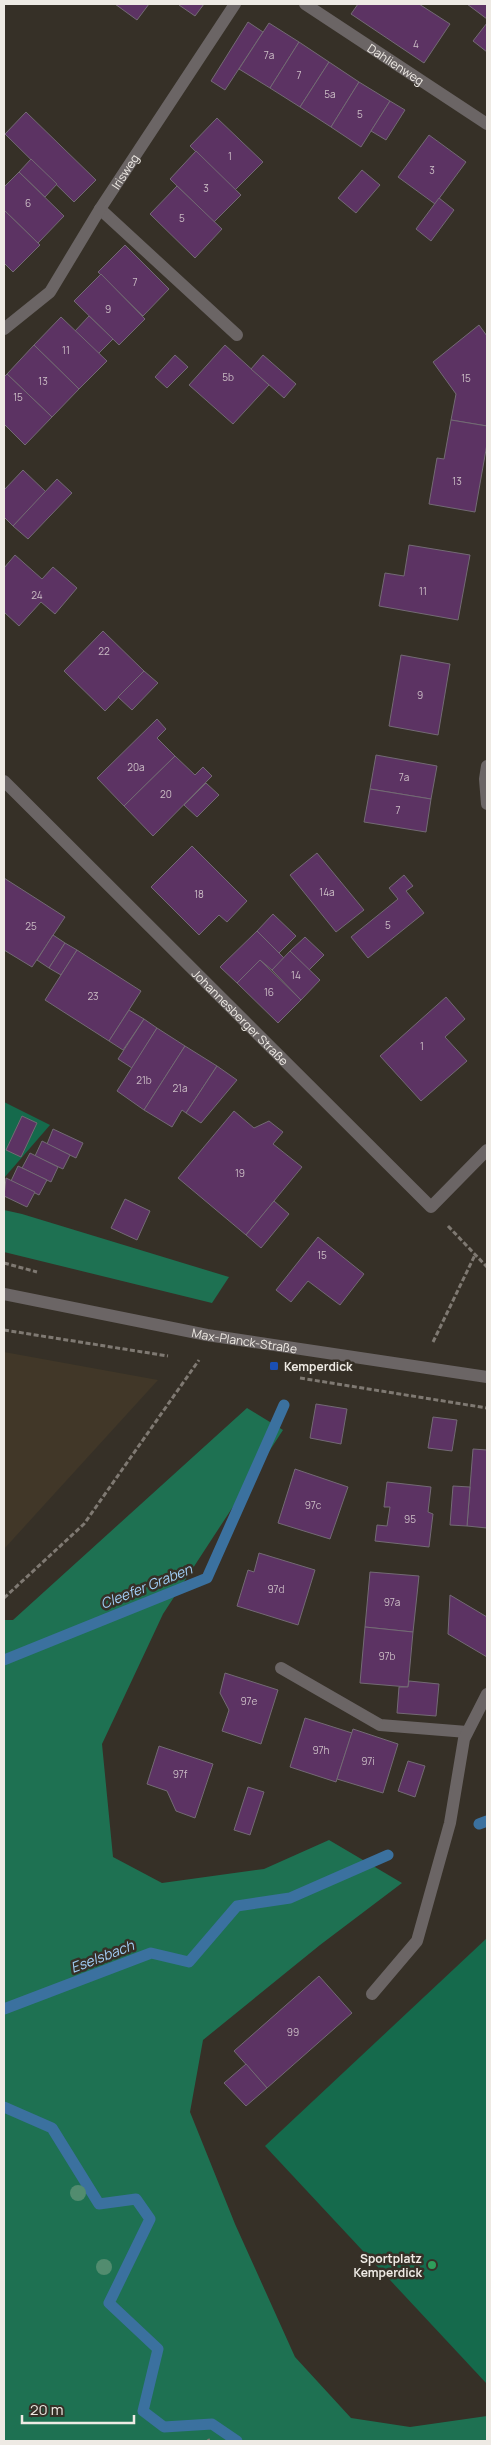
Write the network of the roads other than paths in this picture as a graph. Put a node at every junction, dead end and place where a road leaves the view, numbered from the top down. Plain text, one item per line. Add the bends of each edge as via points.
1 (235, 4) edge
2 (305, 4) edge
3 (487, 124) edge
4 (100, 209) junction
5 (4, 329) edge
6 (237, 335) dead end
7 (487, 766) edge
8 (4, 781) edge
9 (487, 804) edge
10 (487, 1150) edge
11 (4, 1294) edge
12 (487, 1377) edge
13 (281, 1668) dead end
14 (487, 1694) edge
15 (467, 1732) junction
16 (372, 1994) dead end

1 - 4 street, Irisweg
2 - 3 street, Dahlienweg
4 - 5 street, Irisweg via 50,292
4 - 6 street
7 - 9 street
8 - 10 street, Johannesberger Straße via 431,1207
11 - 12 street, Max-Planck-Straße via 207,1335
13 - 15 street via 380,1725
14 - 15 street
15 - 16 street via 450,1823 417,1941

